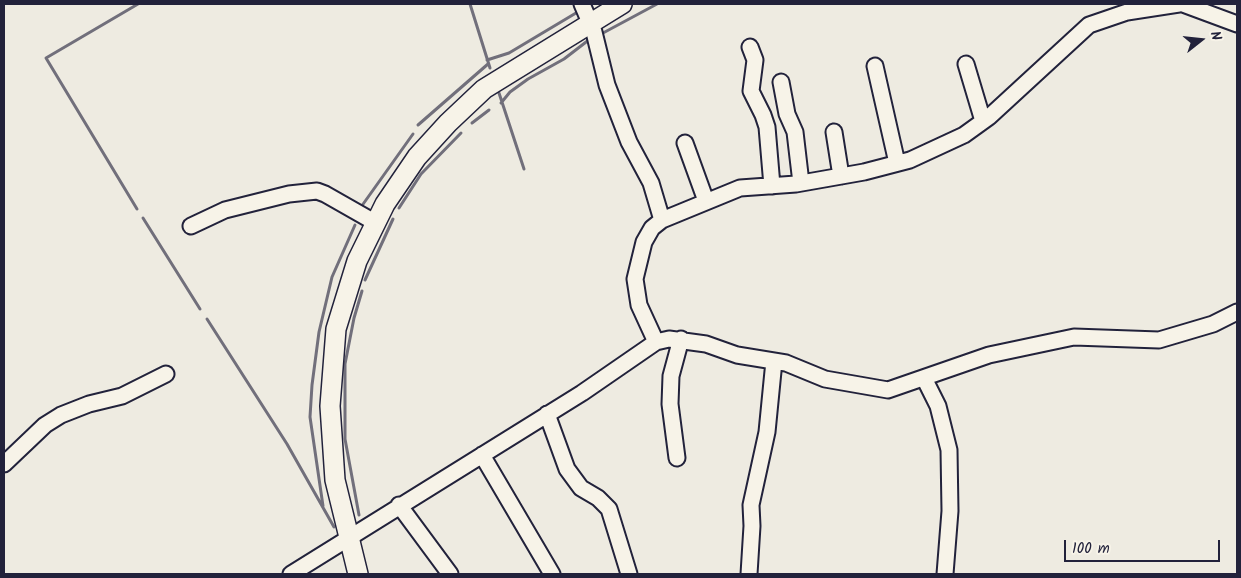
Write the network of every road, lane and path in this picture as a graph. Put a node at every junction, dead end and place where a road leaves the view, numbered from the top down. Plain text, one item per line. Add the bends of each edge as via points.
1 (582, 4) edge
2 (622, 4) edge
3 (1179, 4) edge
4 (1192, 5) edge
5 (591, 23) junction
6 (1237, 24) edge
7 (750, 47) dead end
8 (966, 64) dead end
9 (875, 66) dead end
10 (781, 82) dead end
11 (983, 121) junction
12 (834, 132) dead end
13 (685, 143) dead end
14 (898, 163) junction
15 (841, 176) junction
16 (802, 183) junction
17 (772, 186) junction
18 (706, 201) junction
19 (662, 220) junction
20 (376, 223) junction
21 (191, 226) dead end
22 (1237, 312) edge
23 (681, 339) junction
24 (656, 342) junction
25 (774, 361) junction
26 (166, 374) dead end
27 (924, 378) junction
28 (547, 414) junction
29 (482, 455) junction
30 (677, 458) dead end
31 (4, 464) edge
32 (399, 506) junction
33 (349, 537) junction
34 (291, 574) edge
35 (358, 574) edge
36 (450, 574) edge
37 (552, 574) edge
38 (629, 574) edge
39 (749, 574) edge
40 (945, 574) edge

1 - 5 street
2 - 5 main road
3 - 11 street via 1127,12 1090,25
4 - 6 street
5 - 19 street via 607,85 629,142 651,183
5 - 20 main road via 476,96 417,157
7 - 17 street via 755,60 751,91 766,127
8 - 11 street
9 - 14 street
10 - 16 street via 787,114 793,126
11 - 14 street via 947,144
12 - 15 street
13 - 18 street
14 - 15 street
15 - 16 street
16 - 17 street
17 - 18 street via 740,188
18 - 19 street
19 - 24 street via 652,228 644,242 634,279 639,305
20 - 21 street via 316,191 288,194 225,210
20 - 33 main road via 357,261 336,329 330,406 336,480
22 - 27 street via 1213,324 1159,340 1074,337 971,359
23 - 24 street
23 - 25 street via 737,356
23 - 30 street via 670,376
24 - 28 street
25 - 27 street via 825,379 888,390
25 - 39 street via 766,432 751,505
26 - 31 street via 122,396 61,415
27 - 40 street via 938,406 949,450 950,511
28 - 29 street
28 - 38 street via 567,469 581,488 598,498 609,510
29 - 32 street
29 - 37 street
32 - 33 street
32 - 36 street
33 - 34 street
33 - 35 main road

